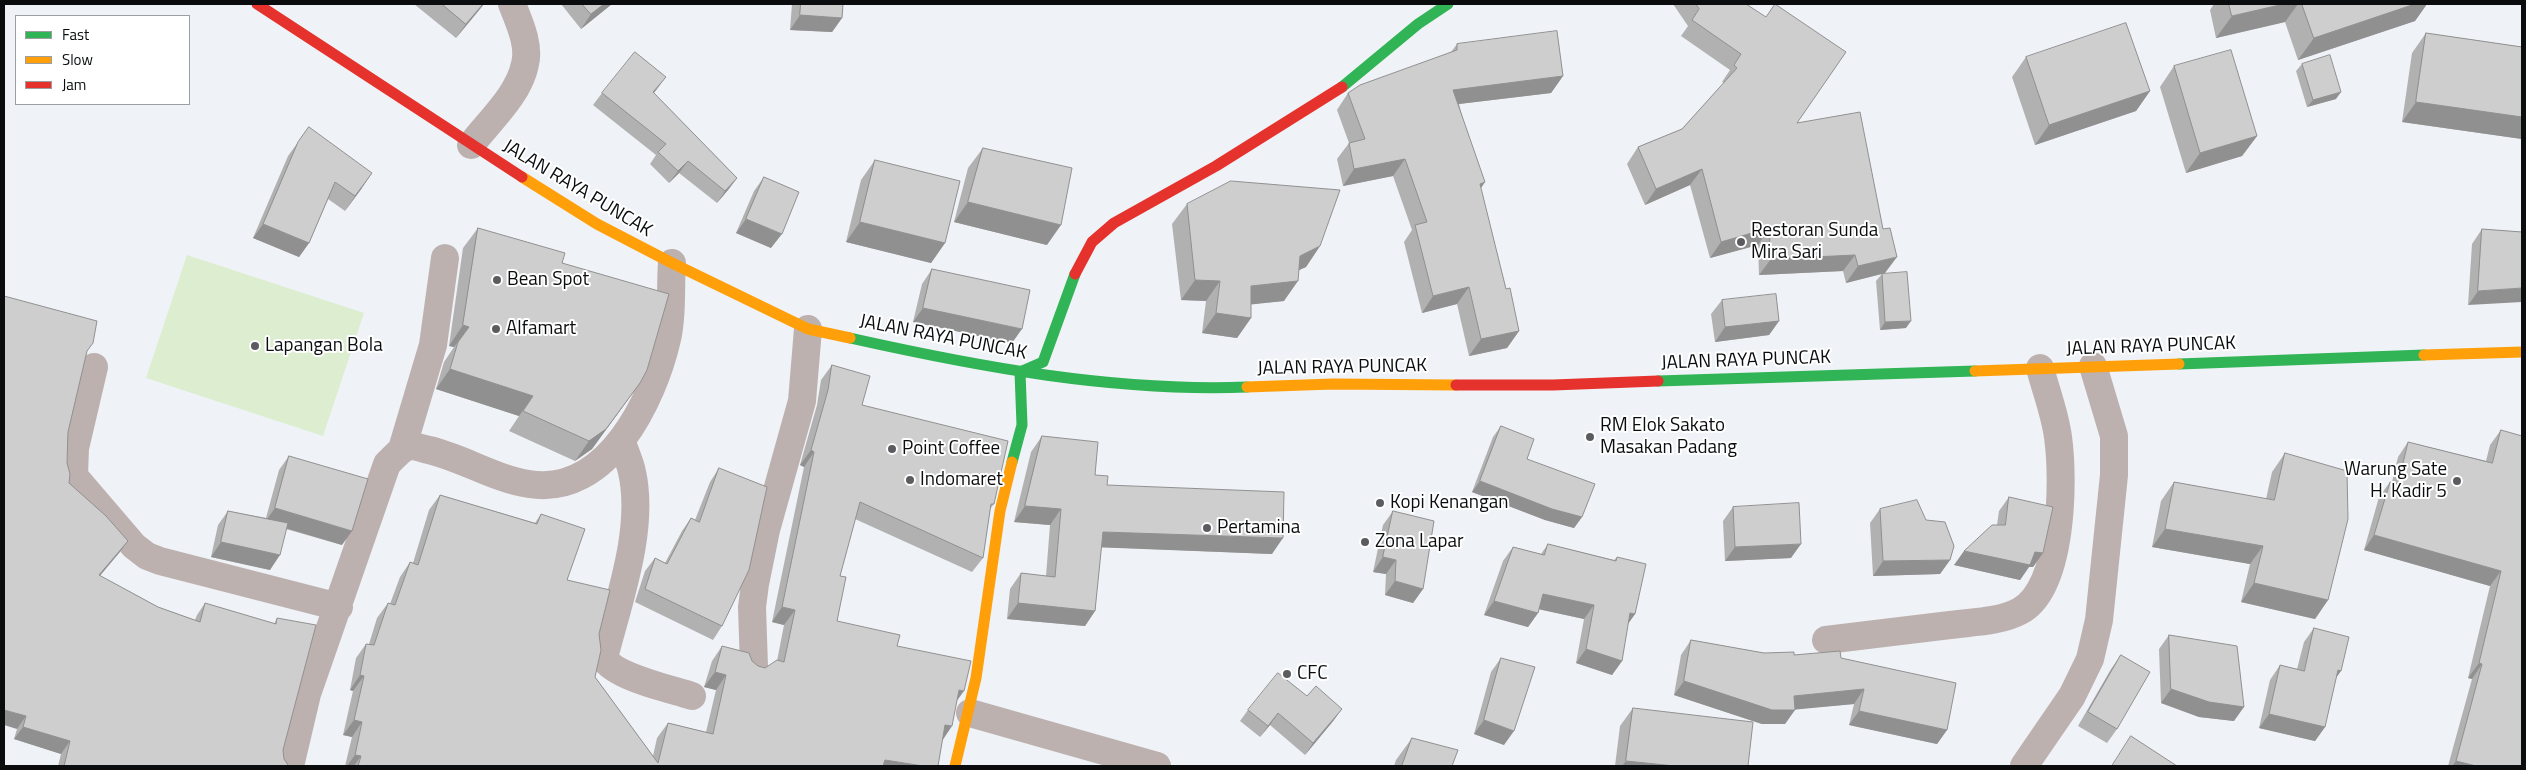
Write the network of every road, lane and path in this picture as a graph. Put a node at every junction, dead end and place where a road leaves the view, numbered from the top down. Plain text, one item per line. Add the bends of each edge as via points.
1 (257, 4) edge
2 (512, 4) edge
3 (1448, 4) edge
4 (471, 145) junction
5 (445, 258) dead end
6 (672, 263) junction
7 (808, 329) junction
8 (2522, 352) edge
9 (2093, 366) junction
10 (94, 367) dead end
11 (2040, 368) junction
12 (1020, 372) junction
13 (622, 442) junction
14 (402, 449) junction
15 (339, 607) junction
16 (1826, 640) dead end
17 (754, 667) edge
18 (692, 696) dead end
19 (970, 713) junction
20 (296, 765) edge
21 (956, 766) edge
22 (1157, 766) edge
23 (2024, 766) edge

1 - 4 main road, JALAN RAYA PUNCAK
2 - 4 street via 522,32 526,64 510,96
3 - 12 main road via 1418,24 1325,99 1101,233 1078,267 1043,362
4 - 6 main road, JALAN RAYA PUNCAK via 597,224
5 - 14 street via 433,345
6 - 7 main road, JALAN RAYA PUNCAK
6 - 13 street via 668,338 638,416
7 - 12 main road, JALAN RAYA PUNCAK
7 - 17 street via 802,402 766,530 755,584 752,607
8 - 9 main road, JALAN RAYA PUNCAK
9 - 11 main road, JALAN RAYA PUNCAK
9 - 23 street via 2114,436 2114,475 2099,620 2090,659 2072,696
10 - 15 street via 75,448 74,476 134,546 160,561
11 - 12 main road, JALAN RAYA PUNCAK via 1553,385 1333,384 1194,389
11 - 16 street via 2058,437 2060,501 2053,559 2032,602 2021,611 1985,621
12 - 19 main road via 1022,426 1000,511
13 - 14 street via 607,459 575,478 550,485 529,484 440,452 412,446
13 - 18 street via 632,471 635,523 604,658 620,672
14 - 15 street via 387,464
15 - 20 street via 307,694
19 - 21 main road
19 - 22 street

